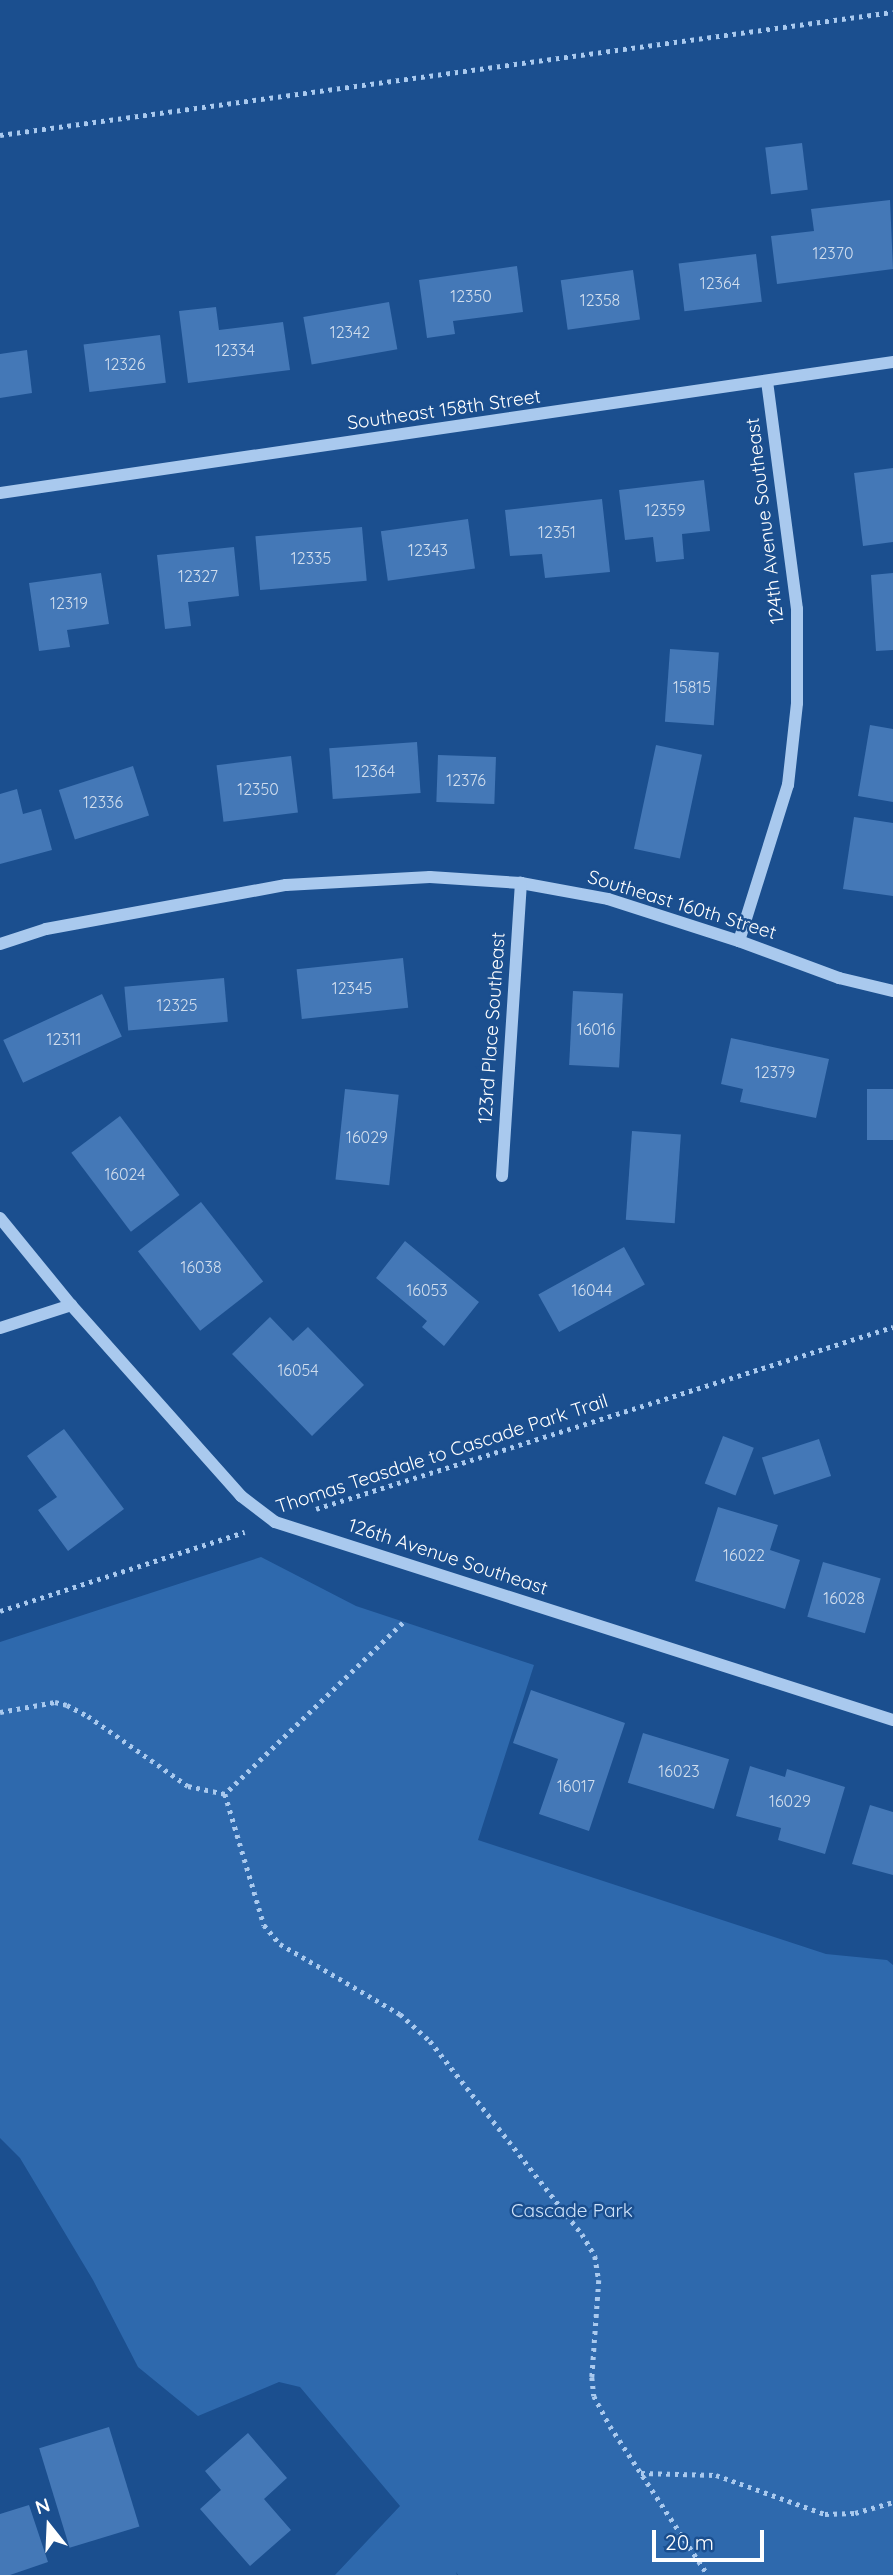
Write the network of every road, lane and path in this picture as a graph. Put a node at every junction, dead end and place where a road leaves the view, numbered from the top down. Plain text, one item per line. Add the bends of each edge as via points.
1 (893, 12) edge
2 (0, 135) edge
3 (893, 362) edge
4 (768, 382) junction
5 (0, 493) edge
6 (521, 883) junction
7 (739, 941) junction
8 (0, 944) edge
9 (893, 991) edge
10 (502, 1176) dead end
11 (0, 1218) edge
12 (71, 1305) junction
13 (893, 1327) edge
14 (0, 1328) edge
15 (275, 1522) junction
16 (0, 1611) edge
17 (404, 1623) dead end
18 (0, 1713) edge
19 (893, 1720) edge
20 (225, 1794) junction
21 (640, 2472) junction
22 (893, 2502) edge
23 (708, 2575) edge

1 - 2 path
3 - 4 street, Southeast 158th Street
4 - 5 street, Southeast 158th Street
4 - 7 street, 124th Avenue Southeast via 797,609 797,703 788,785
6 - 7 street, Southeast 160th Street via 608,899
6 - 8 street, Southeast 160th Street via 403,877 286,885 46,929
6 - 10 street, 123rd Place Southeast
7 - 9 street, Southeast 160th Street via 838,978
11 - 12 street, 126th Avenue Southeast
12 - 14 street
12 - 15 street, 126th Avenue Southeast via 241,1496
13 - 15 path, Thomas Teasdale to Cascade Park Trail
15 - 16 path, Thomas Teasdale to Cascade Park Trail
15 - 19 street, 126th Avenue Southeast
17 - 20 path
18 - 20 path via 55,1702 67,1705 188,1786
20 - 21 path via 264,1926 280,1944 400,2014 430,2041 582,2234 595,2256 599,2280 594,2396
21 - 22 path via 716,2475 825,2514 855,2513
21 - 23 path

